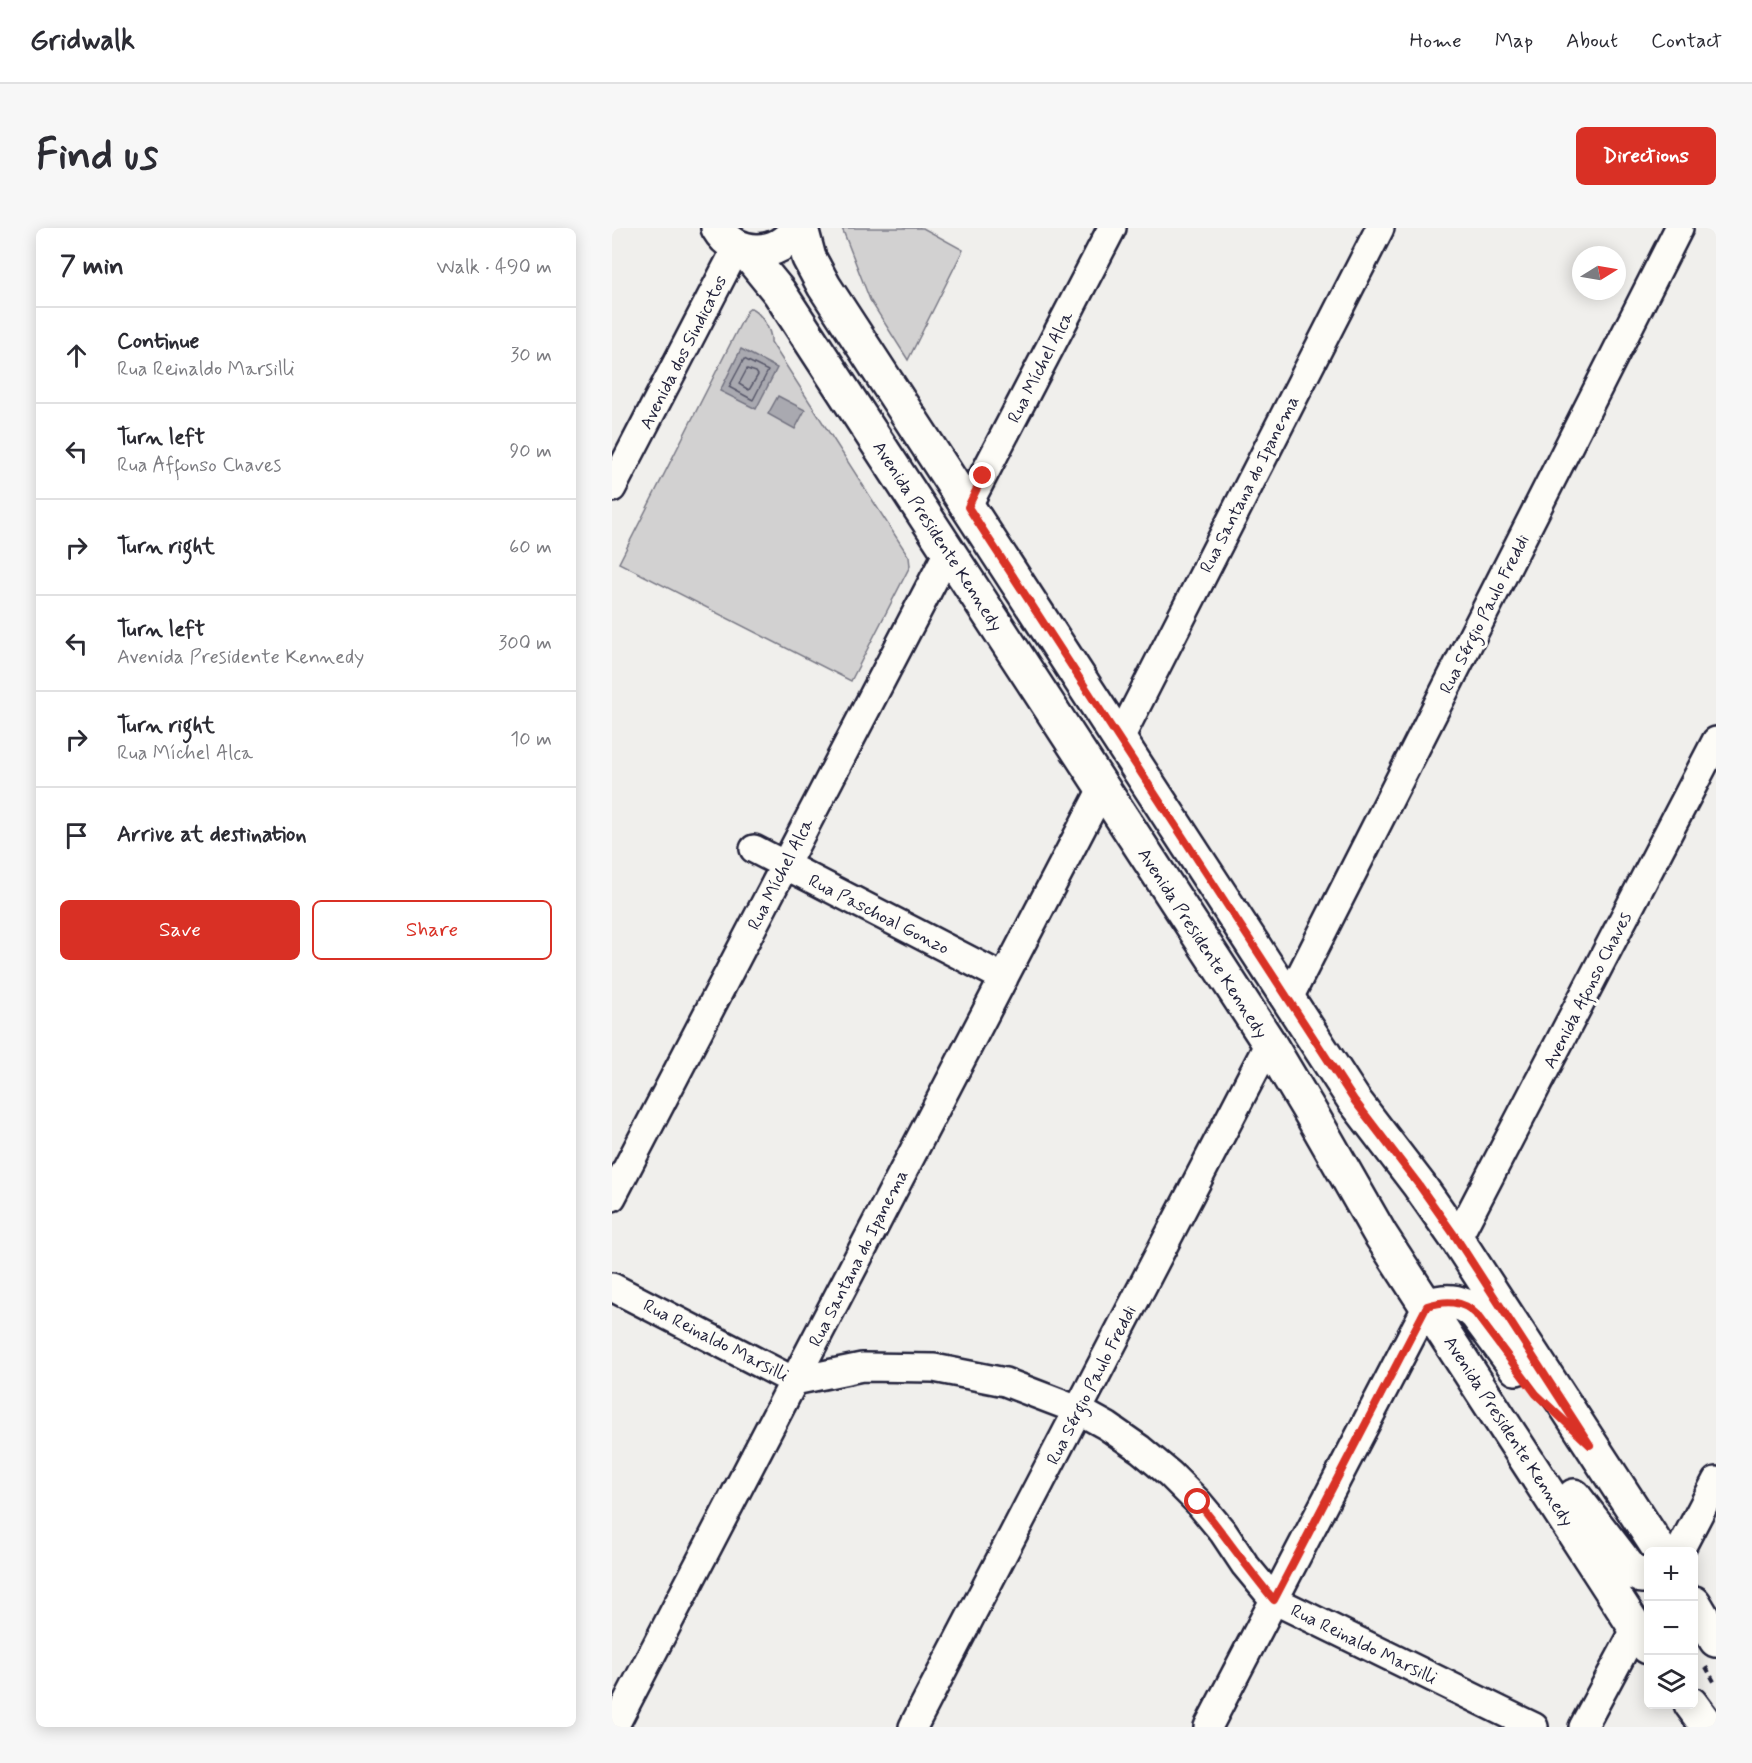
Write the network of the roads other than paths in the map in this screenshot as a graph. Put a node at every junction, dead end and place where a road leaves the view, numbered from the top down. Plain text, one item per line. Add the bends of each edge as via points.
1 (799, 228) edge
2 (1112, 228) edge
3 (1380, 228) edge
4 (1679, 228) edge
5 (733, 241) edge
6 (612, 488) edge
7 (968, 507) junction
8 (948, 552) junction
9 (1119, 740) junction
10 (1716, 741) edge
11 (1102, 789) junction
12 (754, 849) dead end
13 (785, 865) junction
14 (1004, 978) junction
15 (1288, 1000) junction
16 (1269, 1043) junction
17 (612, 1197) edge
18 (1457, 1239) junction
19 (612, 1287) edge
20 (1427, 1306) junction
21 (794, 1381) junction
22 (1078, 1410) junction
23 (1590, 1445) junction
24 (1533, 1468) junction
25 (1716, 1481) edge
26 (1658, 1547) edge
27 (1681, 1547) edge
28 (1644, 1576) edge
29 (1274, 1600) junction
30 (1698, 1610) edge
31 (1642, 1637) edge
32 (1716, 1640) edge
33 (1695, 1709) edge
34 (614, 1727) edge
35 (913, 1727) edge
36 (1208, 1727) edge
37 (1534, 1727) edge
38 (1582, 1727) edge
39 (1708, 1727) edge

1 - 5 main road via 773,249 753,251
1 - 7 main road via 808,258 824,286
2 - 7 street, Rua Míchel Alca
3 - 9 street, Rua Santana do Ipanema
4 - 15 street, Rua Sérgio Paulo Freddi
5 - 6 street, Avenida dos Sindicatos
5 - 8 main road, Avenida Presidente Kennedy via 779,292
7 - 9 main road
8 - 11 main road, Avenida Presidente Kennedy
8 - 13 street, Rua Míchel Alca
9 - 15 main road
10 - 18 street, Avenida Afonso Chaves
11 - 14 street, Rua Santana do Ipanema
11 - 16 main road, Avenida Presidente Kennedy
12 - 13 street, Rua Paschoal Gonzo
13 - 14 street, Rua Paschoal Gonzo
13 - 17 street, Rua Míchel Alca
14 - 21 street, Rua Santana do Ipanema
15 - 18 main road via 1354,1100
16 - 20 main road, Avenida Presidente Kennedy via 1380,1234
16 - 22 street, Rua Sérgio Paulo Freddi
18 - 23 main road
19 - 21 street, Rua Reinaldo Marsilli
20 - 23 main road via 1459,1302 1469,1307 1536,1394
20 - 24 main road, Avenida Presidente Kennedy
20 - 29 street
21 - 22 street, Rua Reinaldo Marsilli via 862,1367 934,1368 1005,1382
21 - 34 street, Rua Santana do Ipanema
22 - 29 street, Rua Reinaldo Marsilli via 1107,1426 1170,1474 1223,1532
22 - 35 street, Rua Sérgio Paulo Freddi
23 - 26 main road
24 - 28 main road via 1558,1475 1630,1569
24 - 31 main road, Avenida Presidente Kennedy
25 - 27 street
29 - 36 street
29 - 37 street, Rua Reinaldo Marsilli
30 - 32 main road
31 - 38 street
33 - 39 main road

